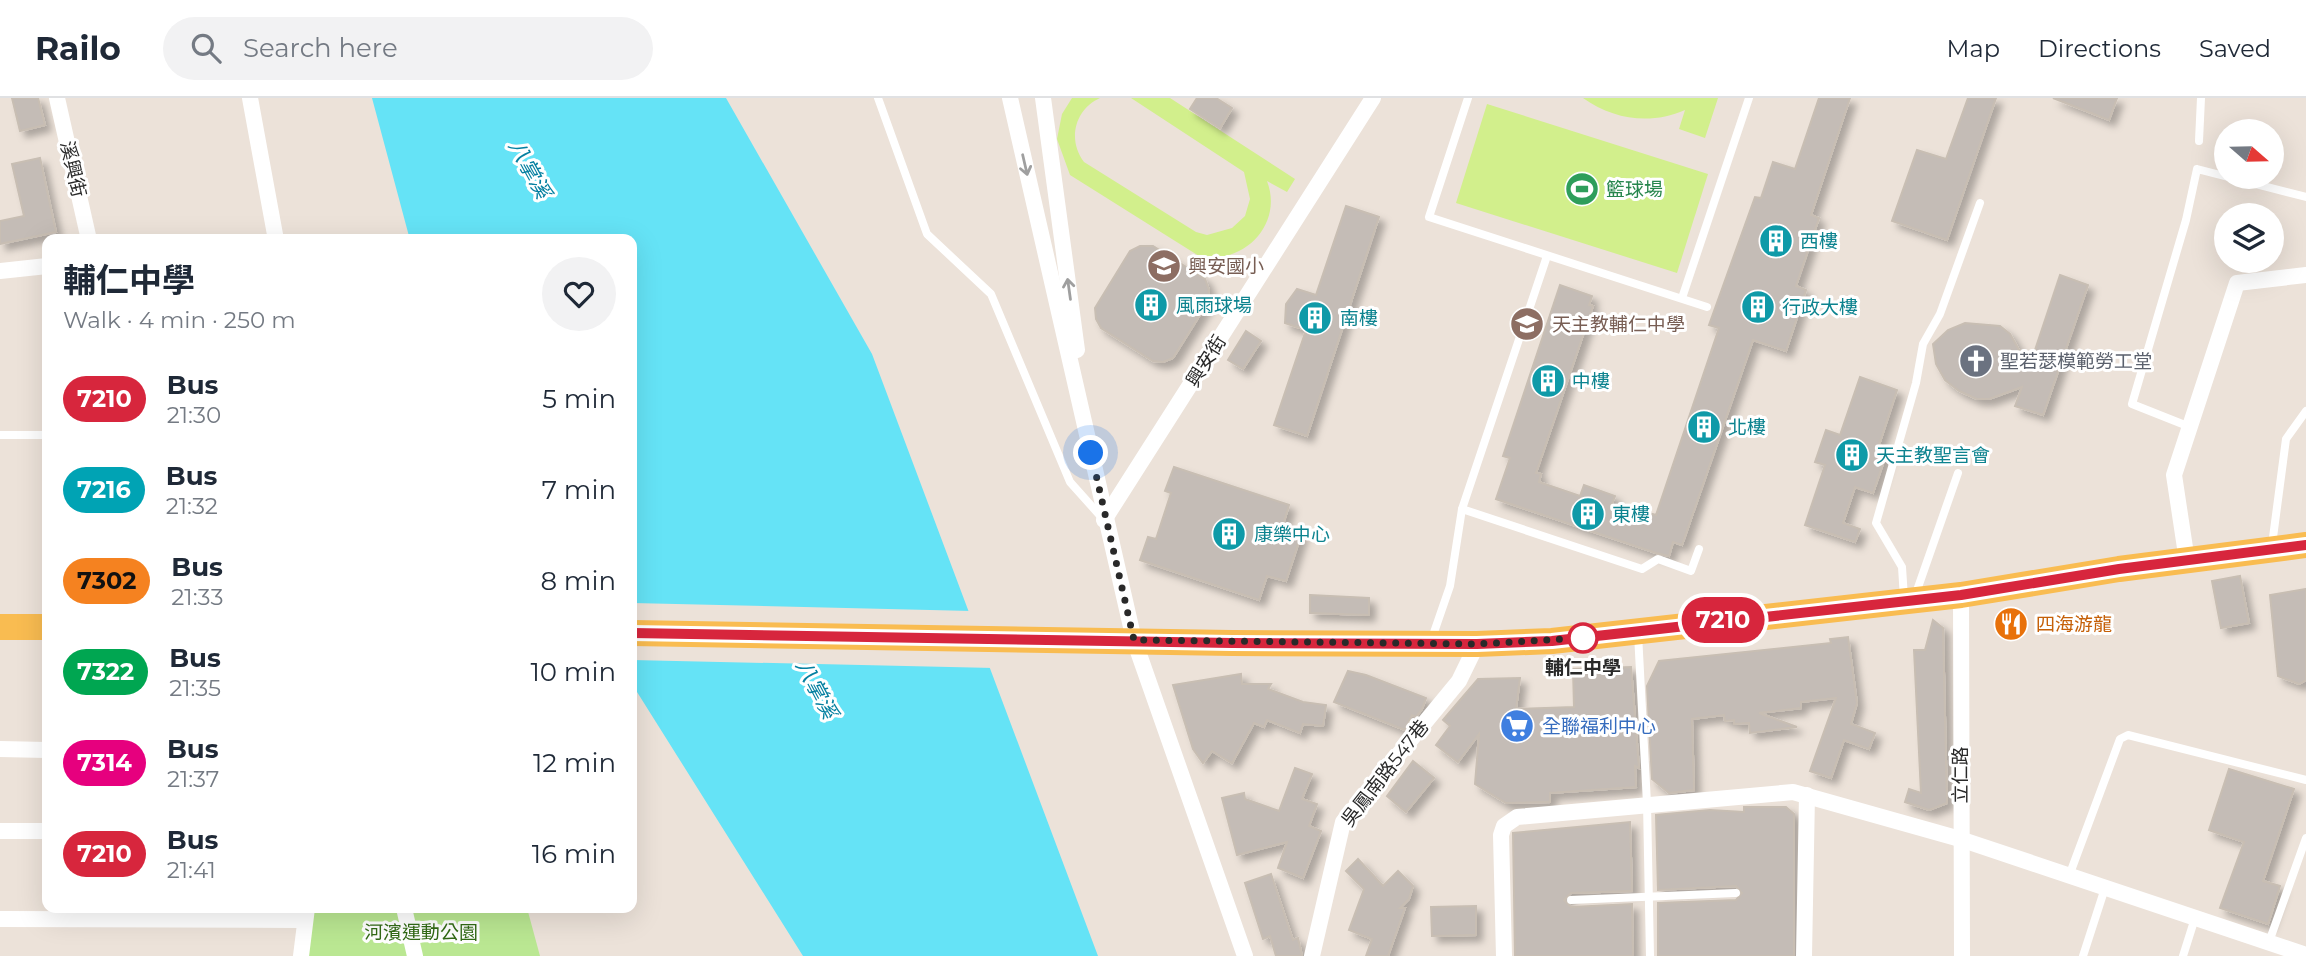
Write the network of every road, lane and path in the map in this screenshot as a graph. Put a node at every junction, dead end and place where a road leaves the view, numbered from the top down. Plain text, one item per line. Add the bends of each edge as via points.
1 (57, 98) edge
2 (250, 98) edge
3 (878, 98) edge
4 (1010, 98) edge
5 (1043, 98) edge
6 (1373, 98) edge
7 (1468, 98) edge
8 (1749, 98) edge
9 (2201, 98) edge
10 (2199, 141) dead end
11 (2306, 197) edge
12 (1980, 203) dead end
13 (88, 234) edge
14 (275, 234) edge
15 (1547, 256) junction
16 (42, 267) edge
17 (0, 271) edge
18 (2306, 275) edge
19 (1682, 298) junction
20 (1707, 307) dead end
21 (2306, 411) edge
22 (2190, 427) junction
23 (0, 435) edge
24 (42, 435) edge
25 (1091, 453) junction
26 (1958, 473) dead end
27 (1462, 509) junction
28 (1104, 520) junction
29 (2306, 545) edge
30 (1699, 549) dead end
31 (2272, 551) junction
32 (2187, 561) junction
33 (1961, 595) junction
34 (1909, 599) junction
35 (0, 626) edge
36 (42, 627) edge
37 (1638, 631) junction
38 (637, 633) edge
39 (1134, 640) junction
40 (1430, 643) junction
41 (1477, 644) junction
42 (0, 749) edge
43 (42, 750) edge
44 (2306, 780) edge
45 (1807, 795) junction
46 (1647, 803) junction
47 (0, 831) edge
48 (42, 831) edge
49 (2306, 838) edge
50 (1960, 839) junction
51 (2069, 876) junction
52 (2105, 888) junction
53 (1736, 893) dead end
54 (1649, 896) junction
55 (1572, 900) dead end
56 (405, 913) edge
57 (306, 914) edge
58 (2195, 918) junction
59 (0, 919) edge
60 (2269, 942) junction
61 (2306, 955) edge
62 (301, 956) edge
63 (415, 956) edge
64 (1245, 956) edge
65 (1312, 956) edge
66 (1504, 956) edge
67 (1650, 956) edge
68 (1804, 956) edge
69 (1962, 956) edge
70 (2083, 956) edge
71 (2183, 956) edge

1 - 13 street, 溪興街
2 - 14 street
3 - 28 lane via 927,234 991,294 1070,482
4 -> 25 street
25 -> 5 street
6 - 28 street, 興安街
7 - 15 lane via 1429,217
8 - 19 lane
9 - 10 lane
11 - 22 lane via 2197,169 2132,404
12 - 34 lane via 1940,314 1923,344 1876,523 1902,567
15 - 19 lane
15 - 27 lane
16 - 17 street
18 - 22 street via 2237,283
19 - 20 lane
21 - 31 lane via 2286,439
22 - 32 street via 2174,475
23 - 24 lane
25 - 28 street
26 - 34 lane
27 - 30 lane via 1642,569 1658,559 1691,571
27 - 40 lane via 1450,586
28 - 39 street
29 - 31 main road
31 - 32 main road
32 - 33 main road
33 - 34 main road
33 - 50 street, 立仁路
34 - 37 main road
35 - 36 main road
37 - 41 main road
37 - 46 lane
38 - 39 main road
39 - 40 main road
39 - 64 street
40 - 41 main road
41 - 65 street, 吳鳳南路547巷 via 1459,681 1343,822
42 - 43 street
44 - 51 lane via 2128,735 2120,740
45 - 46 street via 1793,792
45 - 50 street
45 - 68 street
46 - 54 lane
46 - 66 street via 1517,817 1504,826
47 - 48 street
49 - 60 lane
50 - 51 street
50 - 69 street, 立仁路
51 - 52 street
52 - 58 street
52 - 70 lane
53 - 54 lane
54 - 55 lane
54 - 67 lane
56 - 63 street
57 - 59 street
57 - 62 street
58 - 60 street
58 - 71 lane
60 - 61 street

